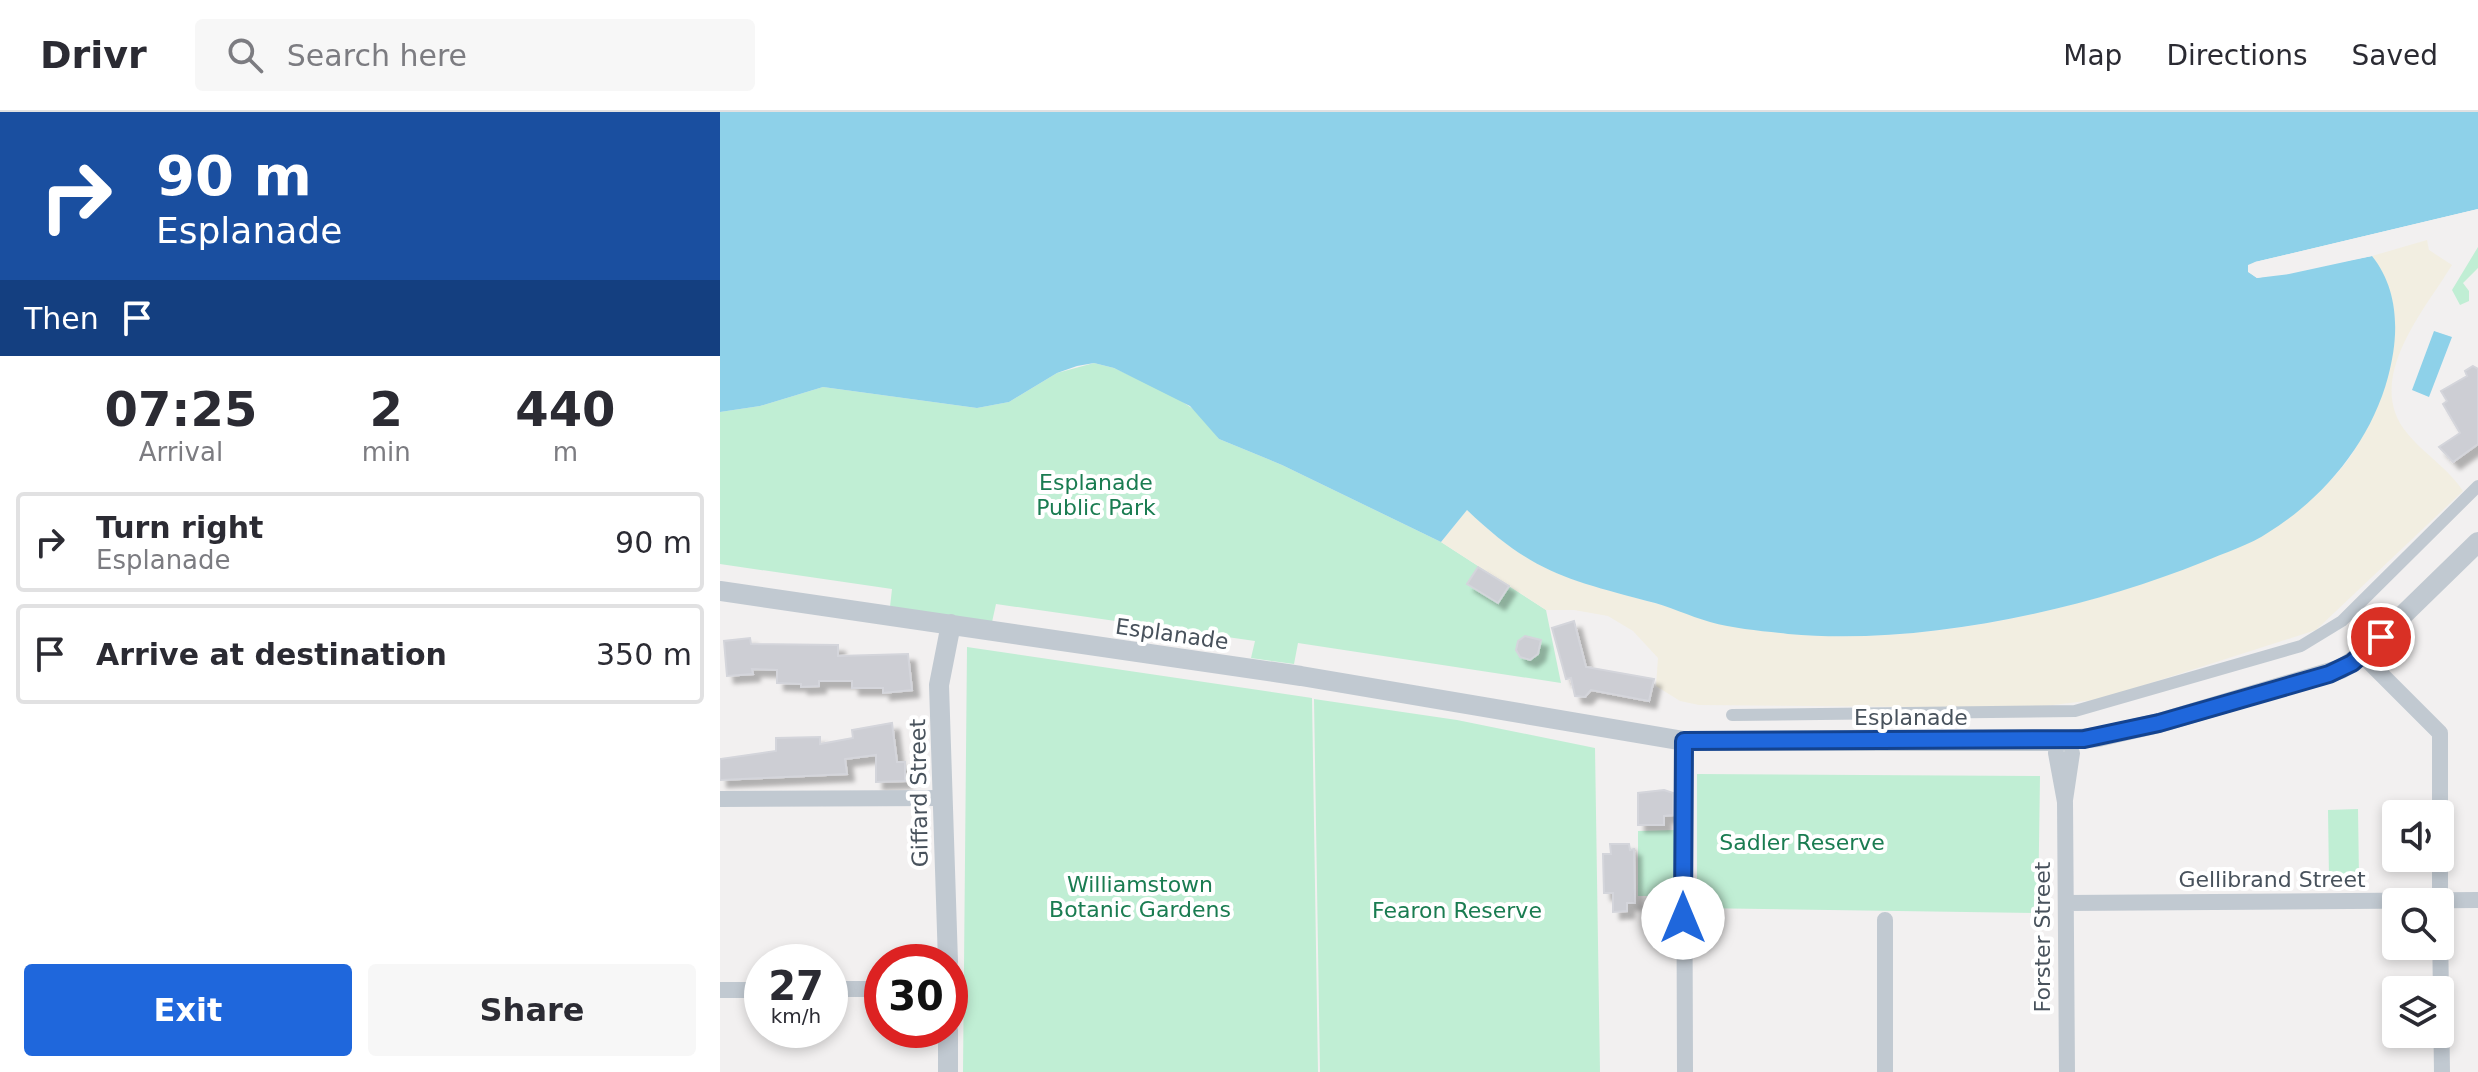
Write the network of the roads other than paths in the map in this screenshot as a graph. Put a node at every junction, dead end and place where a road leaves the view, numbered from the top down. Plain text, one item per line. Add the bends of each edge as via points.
1 (2478, 486) edge
2 (2478, 542) edge
3 (720, 591) edge
4 (951, 624) junction
5 (2362, 655) junction
6 (1732, 715) dead end
7 (1684, 747) junction
8 (2062, 750) junction
9 (942, 798) junction
10 (720, 799) edge
11 (2440, 888) edge
12 (2478, 900) edge
13 (2382, 901) edge
14 (2454, 901) edge
15 (2066, 903) junction
16 (1885, 920) dead end
17 (947, 944) edge
18 (2440, 960) edge
19 (720, 990) edge
20 (744, 990) edge
21 (948, 1048) edge
22 (948, 1072) edge
23 (1685, 1072) edge
24 (1885, 1072) edge
25 (2067, 1072) edge
26 (2442, 1072) edge

1 - 6 street via 2342,621 2301,646 2075,711
2 - 5 street, Esplanade
3 - 4 street, Esplanade
4 - 7 street, Esplanade via 1375,688
4 - 9 street, Giffard Street via 939,685
5 - 8 street, Esplanade via 2329,674 2159,723 2095,749
5 - 11 street via 2440,733
7 - 8 street, Esplanade
7 - 23 street
8 - 15 street, Forster Street
9 - 10 street
9 - 17 street, Giffard Street
12 - 14 street, Gellibrand Street
13 - 15 street, Gellibrand Street
15 - 25 street, Forster Street
16 - 24 street
18 - 26 street
19 - 20 street
21 - 22 street

